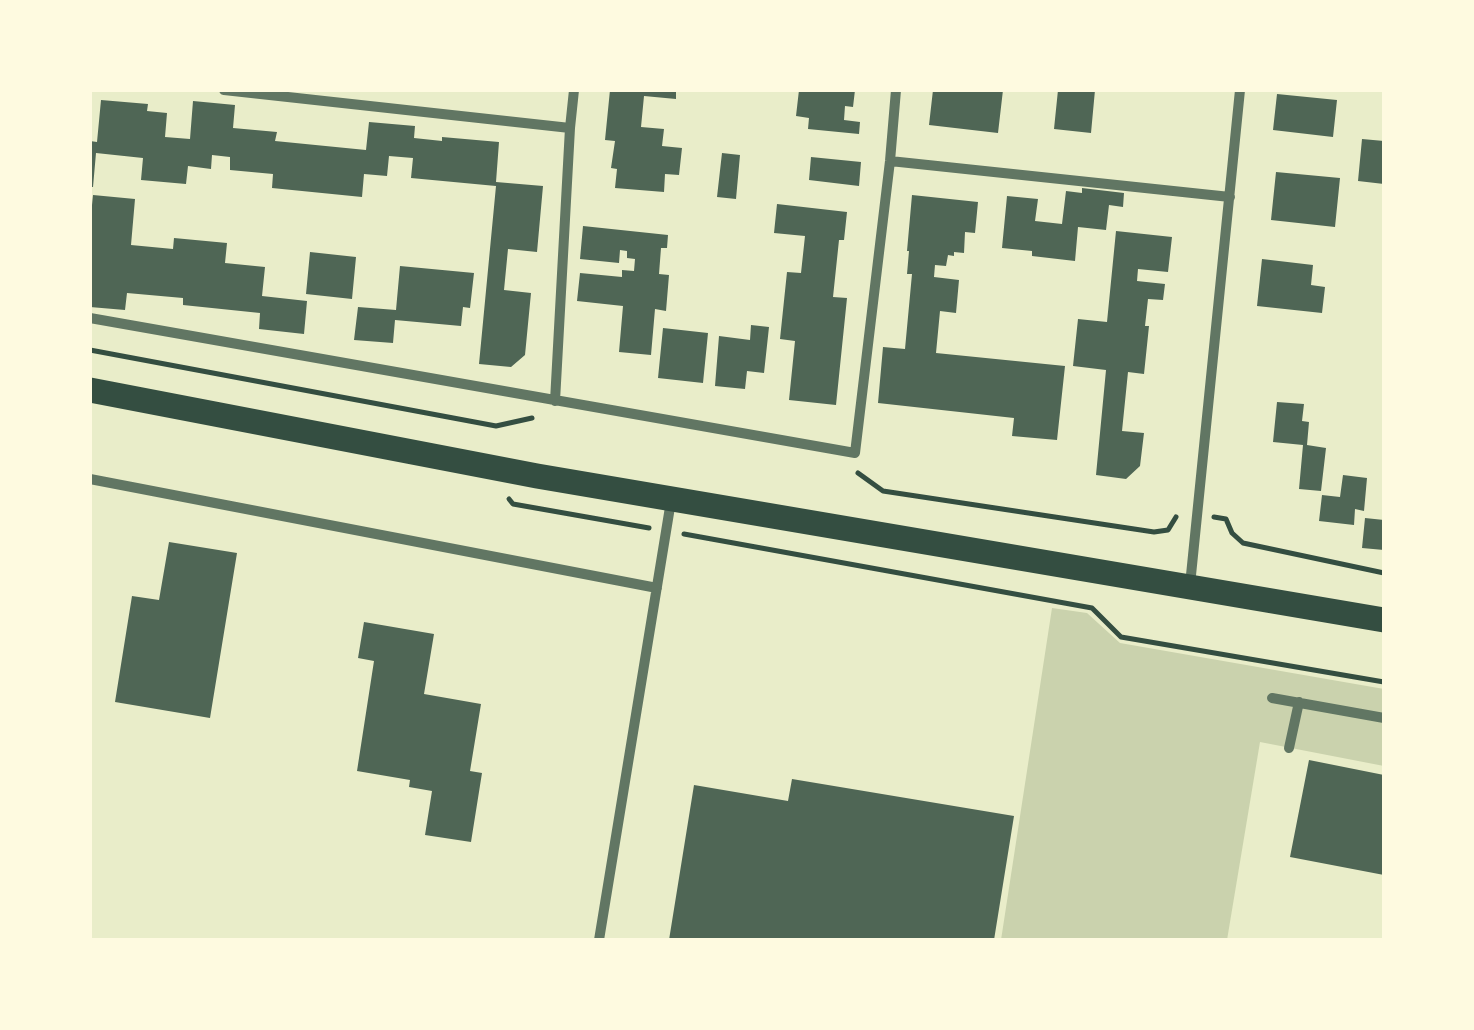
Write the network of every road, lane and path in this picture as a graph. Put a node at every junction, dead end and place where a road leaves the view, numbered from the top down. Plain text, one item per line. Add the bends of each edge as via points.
1 (224, 90) edge
2 (574, 90) edge
3 (896, 90) edge
4 (1240, 90) edge
5 (269, 93) edge
6 (570, 128) junction
7 (890, 161) junction
8 (1230, 197) junction
9 (90, 318) edge
10 (90, 350) edge
11 (90, 390) edge
12 (555, 401) junction
13 (536, 418) dead end
14 (854, 470) dead end
15 (90, 479) edge
16 (503, 494) dead end
17 (672, 500) junction
18 (1197, 514) junction
19 (667, 531) junction
20 (1384, 573) edge
21 (1190, 586) junction
22 (657, 588) junction
23 (1384, 620) edge
24 (1384, 682) edge
25 (1272, 698) dead end
26 (1298, 702) junction
27 (1384, 718) edge
28 (1289, 748) dead end
29 (599, 940) edge

1 - 5 street
2 - 6 street
3 - 7 street
4 - 8 street
5 - 6 street
6 - 12 street
7 - 8 street
7 - 12 street via 855,453
8 - 18 street
9 - 12 street
10 - 13 path via 496,426
11 - 17 main road
14 - 18 path via 883,491 1154,532 1168,530 1179,512
15 - 22 street
16 - 19 path via 513,504
17 - 19 street
17 - 21 main road
18 - 20 path via 1226,519 1243,543
18 - 21 street
19 - 22 street
19 - 24 path via 1092,608 1121,636
21 - 23 main road
22 - 29 street
25 - 26 street
26 - 27 street
26 - 28 street

